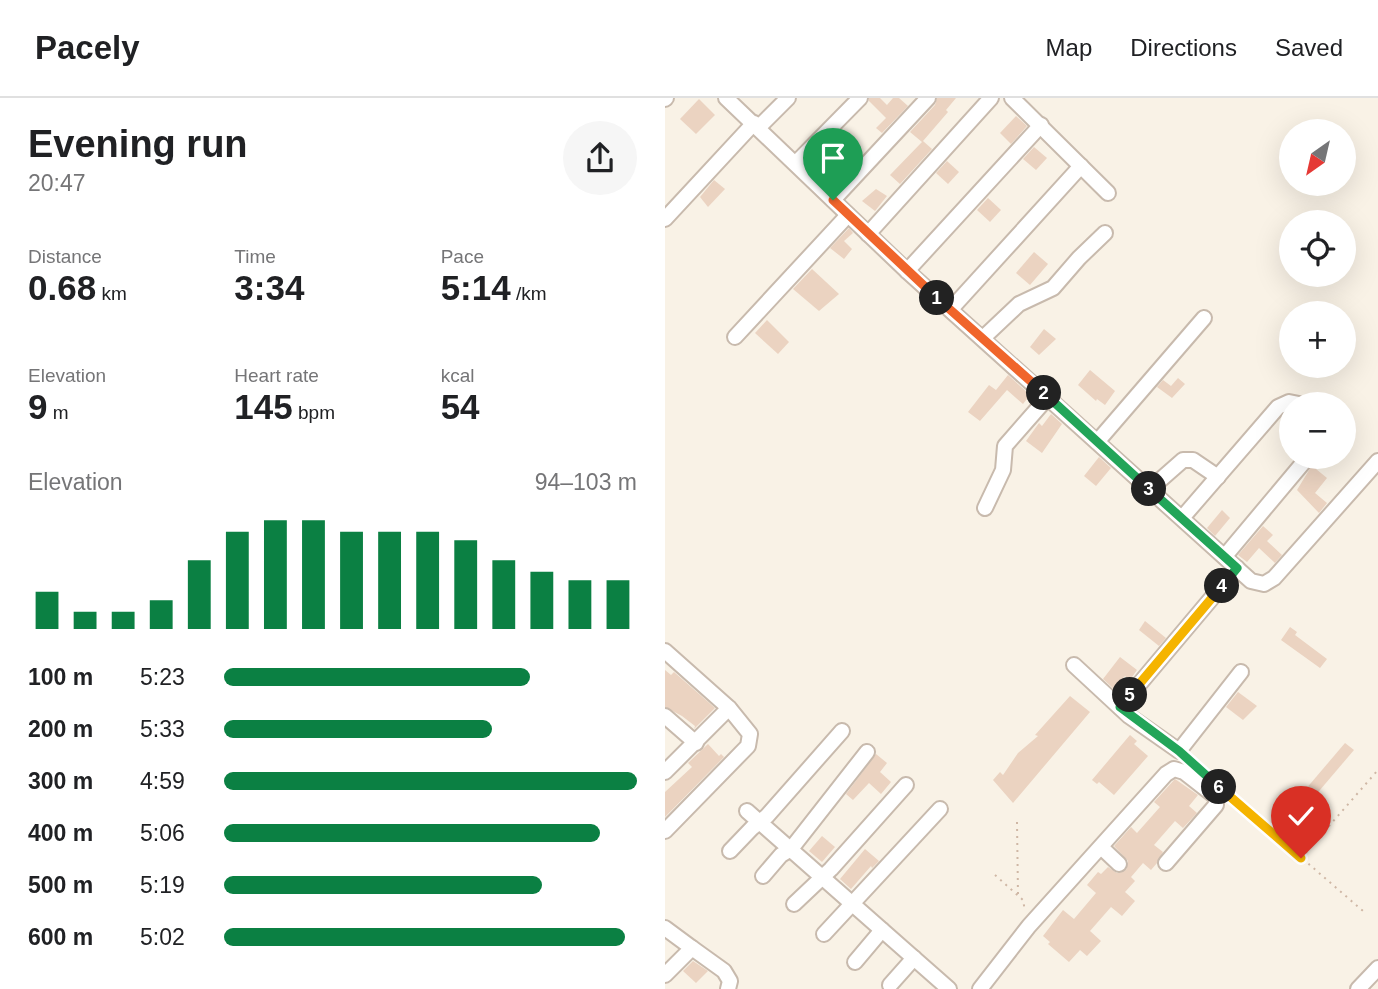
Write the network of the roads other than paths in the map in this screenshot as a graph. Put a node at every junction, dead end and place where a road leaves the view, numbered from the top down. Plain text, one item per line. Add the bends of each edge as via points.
1 (726, 98) edge
2 (788, 98) edge
3 (860, 98) edge
4 (928, 98) edge
5 (991, 98) edge
6 (1012, 98) edge
7 (756, 125) junction
8 (1041, 125) junction
9 (796, 163) junction
10 (1081, 166) junction
11 (1108, 193) dead end
12 (833, 200) junction
13 (848, 215) junction
14 (665, 219) edge
15 (1105, 233) dead end
16 (868, 234) junction
17 (907, 271) junction
18 (950, 309) junction
19 (1205, 318) dead end
20 (734, 337) dead end
21 (983, 338) junction
22 (1048, 397) junction
23 (1279, 406) edge
24 (1097, 442) junction
25 (1378, 461) edge
26 (1298, 469) edge
27 (1218, 477) junction
28 (1150, 489) junction
29 (985, 508) dead end
30 (1182, 519) junction
31 (1225, 556) junction
32 (1237, 568) junction
33 (665, 652) edge
34 (1074, 666) dead end
35 (1241, 672) dead end
36 (1120, 707) junction
37 (729, 708) junction
38 (665, 716) edge
39 (842, 731) dead end
40 (696, 743) junction
41 (867, 752) dead end
42 (665, 772) edge
43 (906, 785) dead end
44 (940, 809) dead end
45 (747, 811) dead end
46 (760, 822) junction
47 (665, 831) edge
48 (1101, 846) junction
49 (791, 849) junction
50 (730, 851) dead end
51 (1166, 863) dead end
52 (1119, 864) dead end
53 (763, 876) dead end
54 (822, 877) junction
55 (794, 904) dead end
56 (852, 904) junction
57 (665, 928) edge
58 (882, 930) junction
59 (824, 934) dead end
60 (692, 948) junction
61 (914, 958) junction
62 (855, 962) dead end
63 (1378, 968) edge
64 (665, 975) edge
65 (890, 985) dead end
66 (728, 989) edge
67 (949, 989) edge
68 (980, 989) edge
69 (1358, 989) edge

1 - 7 street
2 - 7 street
3 - 9 street
4 - 12 street
5 - 16 street
6 - 8 street
7 - 9 street
7 - 14 street
8 - 10 street
8 - 17 street
9 - 12 street
10 - 11 street
10 - 18 street
12 - 13 street
13 - 16 street
13 - 20 street
15 - 21 street via 1053,288 1019,304
16 - 17 street
17 - 18 street
18 - 21 street
19 - 24 street
21 - 22 street
22 - 24 street
22 - 29 street via 1005,446 1003,470
23 - 27 street
24 - 28 street
25 - 32 street via 1274,578 1259,583
26 - 31 street
27 - 28 street via 1193,460 1182,460
27 - 30 street
28 - 30 street
30 - 31 street
31 - 32 street
32 - 36 street
33 - 37 street
34 - 36 street
35 - 36 street via 1179,751
37 - 40 street
37 - 47 street via 748,729 748,746
38 - 40 street
39 - 46 street
40 - 42 street
41 - 49 street
43 - 54 street
44 - 56 street
45 - 46 street
46 - 49 street
46 - 50 street
48 - 51 street via 1174,769 1216,797 1216,805
48 - 52 street
48 - 68 street
49 - 53 street
49 - 54 street
54 - 55 street
54 - 56 street
56 - 58 street
56 - 59 street
57 - 60 street
58 - 61 street
58 - 62 street
60 - 64 street
60 - 66 street via 728,976
61 - 65 street
61 - 67 street
63 - 69 street

